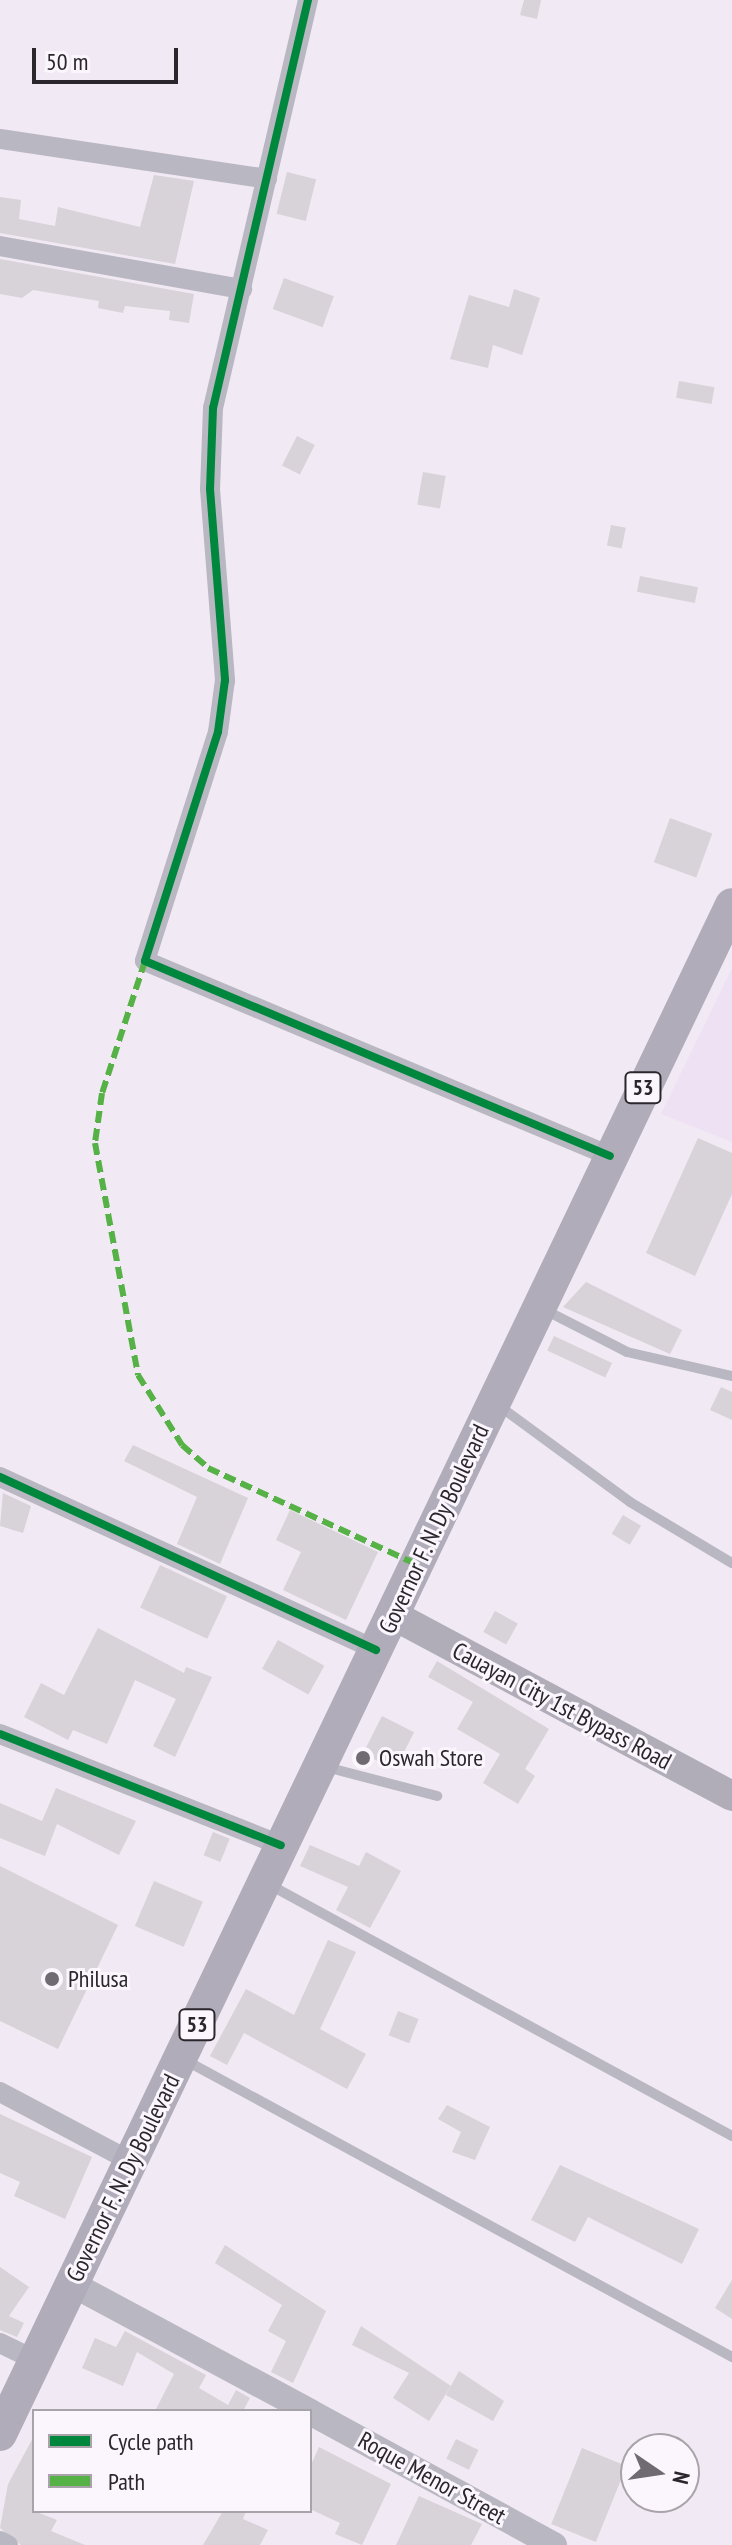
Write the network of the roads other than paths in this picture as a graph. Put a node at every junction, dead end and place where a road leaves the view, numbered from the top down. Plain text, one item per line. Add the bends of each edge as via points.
1 (308, 0) edge
2 (0, 139) edge
3 (267, 179) junction
4 (0, 246) edge
5 (242, 289) junction
6 (732, 905) edge
7 (610, 1156) junction
8 (539, 1307) junction
9 (732, 1376) edge
10 (493, 1402) junction
11 (0, 1477) edge
12 (732, 1563) edge
13 (393, 1615) junction
14 (376, 1650) junction
15 (0, 1734) edge
16 (320, 1765) junction
17 (437, 1796) dead end
18 (732, 1796) edge
19 (281, 1845) junction
20 (266, 1883) junction
21 (181, 2058) junction
22 (0, 2092) edge
23 (732, 2136) edge
24 (132, 2162) junction
25 (72, 2284) junction
26 (0, 2343) edge
27 (732, 2357) edge
28 (35, 2360) junction
29 (305, 2409) edge
30 (312, 2413) edge
31 (15, 2420) edge
32 (0, 2541) edge
33 (8, 2545) edge
34 (554, 2545) edge

1 - 3 street
2 - 3 street
3 - 5 street
4 - 5 street
5 - 7 street via 218,378 209,448 222,707 145,961
6 - 7 highway, 53
7 - 8 highway, Governor F. N. Dy Boulevard / 53
8 - 9 lane via 627,1352
8 - 10 highway, Governor F. N. Dy Boulevard / 53
10 - 12 lane via 630,1502
10 - 13 highway, Governor F. N. Dy Boulevard / 53
11 - 14 street
13 - 14 highway, Governor F. N. Dy Boulevard / 53
13 - 18 main road, Cauayan City 1st Bypass Road
14 - 16 highway, Governor F. N. Dy Boulevard / 53
15 - 19 street
16 - 17 lane
16 - 19 highway, Governor F. N. Dy Boulevard / 53
19 - 20 highway, Governor F. N. Dy Boulevard / 53
20 - 21 highway, Governor F. N. Dy Boulevard / 53
20 - 23 lane
21 - 24 highway, Governor F. N. Dy Boulevard / 53
21 - 27 lane
22 - 24 street
24 - 25 highway, Governor F. N. Dy Boulevard / 53
25 - 28 highway, Governor F. N. Dy Boulevard / 53
25 - 29 street, Roque Menor Street
26 - 28 street
28 - 31 highway, Governor F. N. Dy Boulevard / 53
30 - 34 street, Roque Menor Street
32 - 33 street

